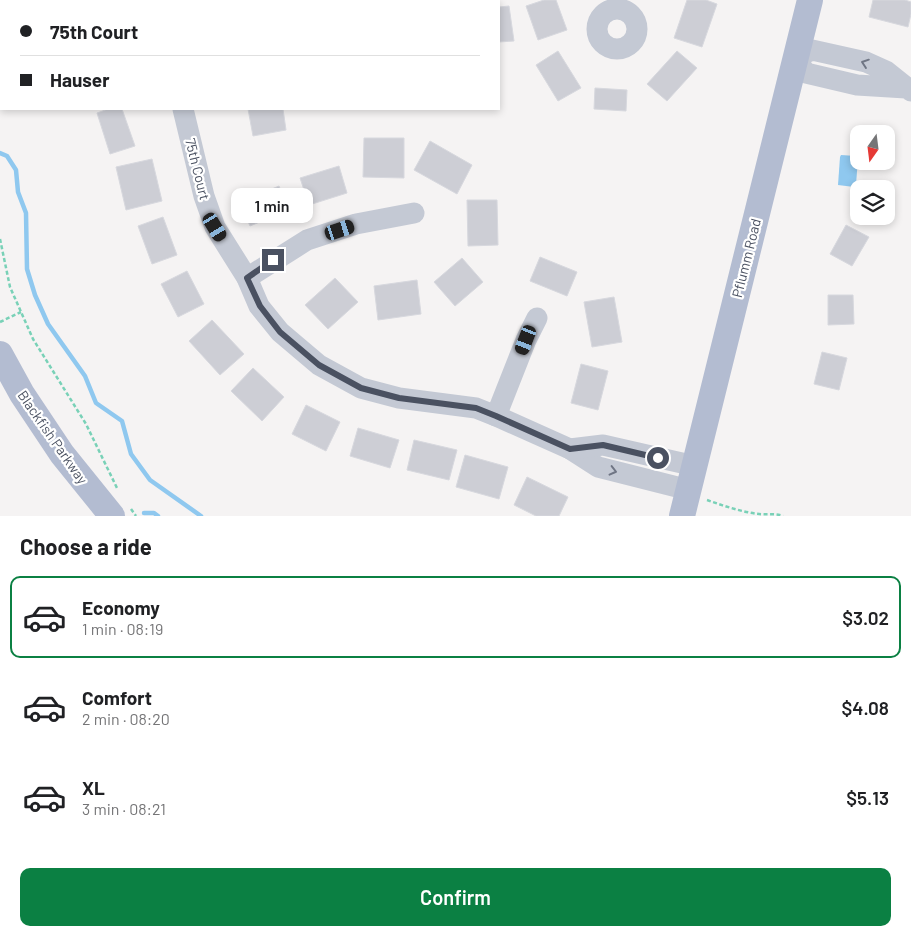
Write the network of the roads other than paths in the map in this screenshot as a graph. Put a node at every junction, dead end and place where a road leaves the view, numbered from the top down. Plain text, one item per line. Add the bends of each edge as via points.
1 (810, 0) edge
2 (795, 58) junction
3 (909, 89) edge
4 (183, 110) edge
5 (414, 213) dead end
6 (247, 278) junction
7 (538, 318) dead end
8 (0, 354) edge
9 (496, 416) junction
10 (697, 485) junction
11 (119, 510) edge
12 (682, 516) edge

1 - 2 main road, Pflumm Road
2 - 3 street via 806,73 858,85
2 - 10 main road, Pflumm Road
4 - 6 street, 75th Court via 215,227
5 - 6 street via 356,224 307,240
6 - 9 street, 75th Court via 260,306 280,332 319,365 352,384 399,398 476,408
7 - 9 street
8 - 11 main road, Blackfish Parkway via 62,454
9 - 10 street, 75th Court via 570,449 603,445
10 - 12 main road, Pflumm Road

